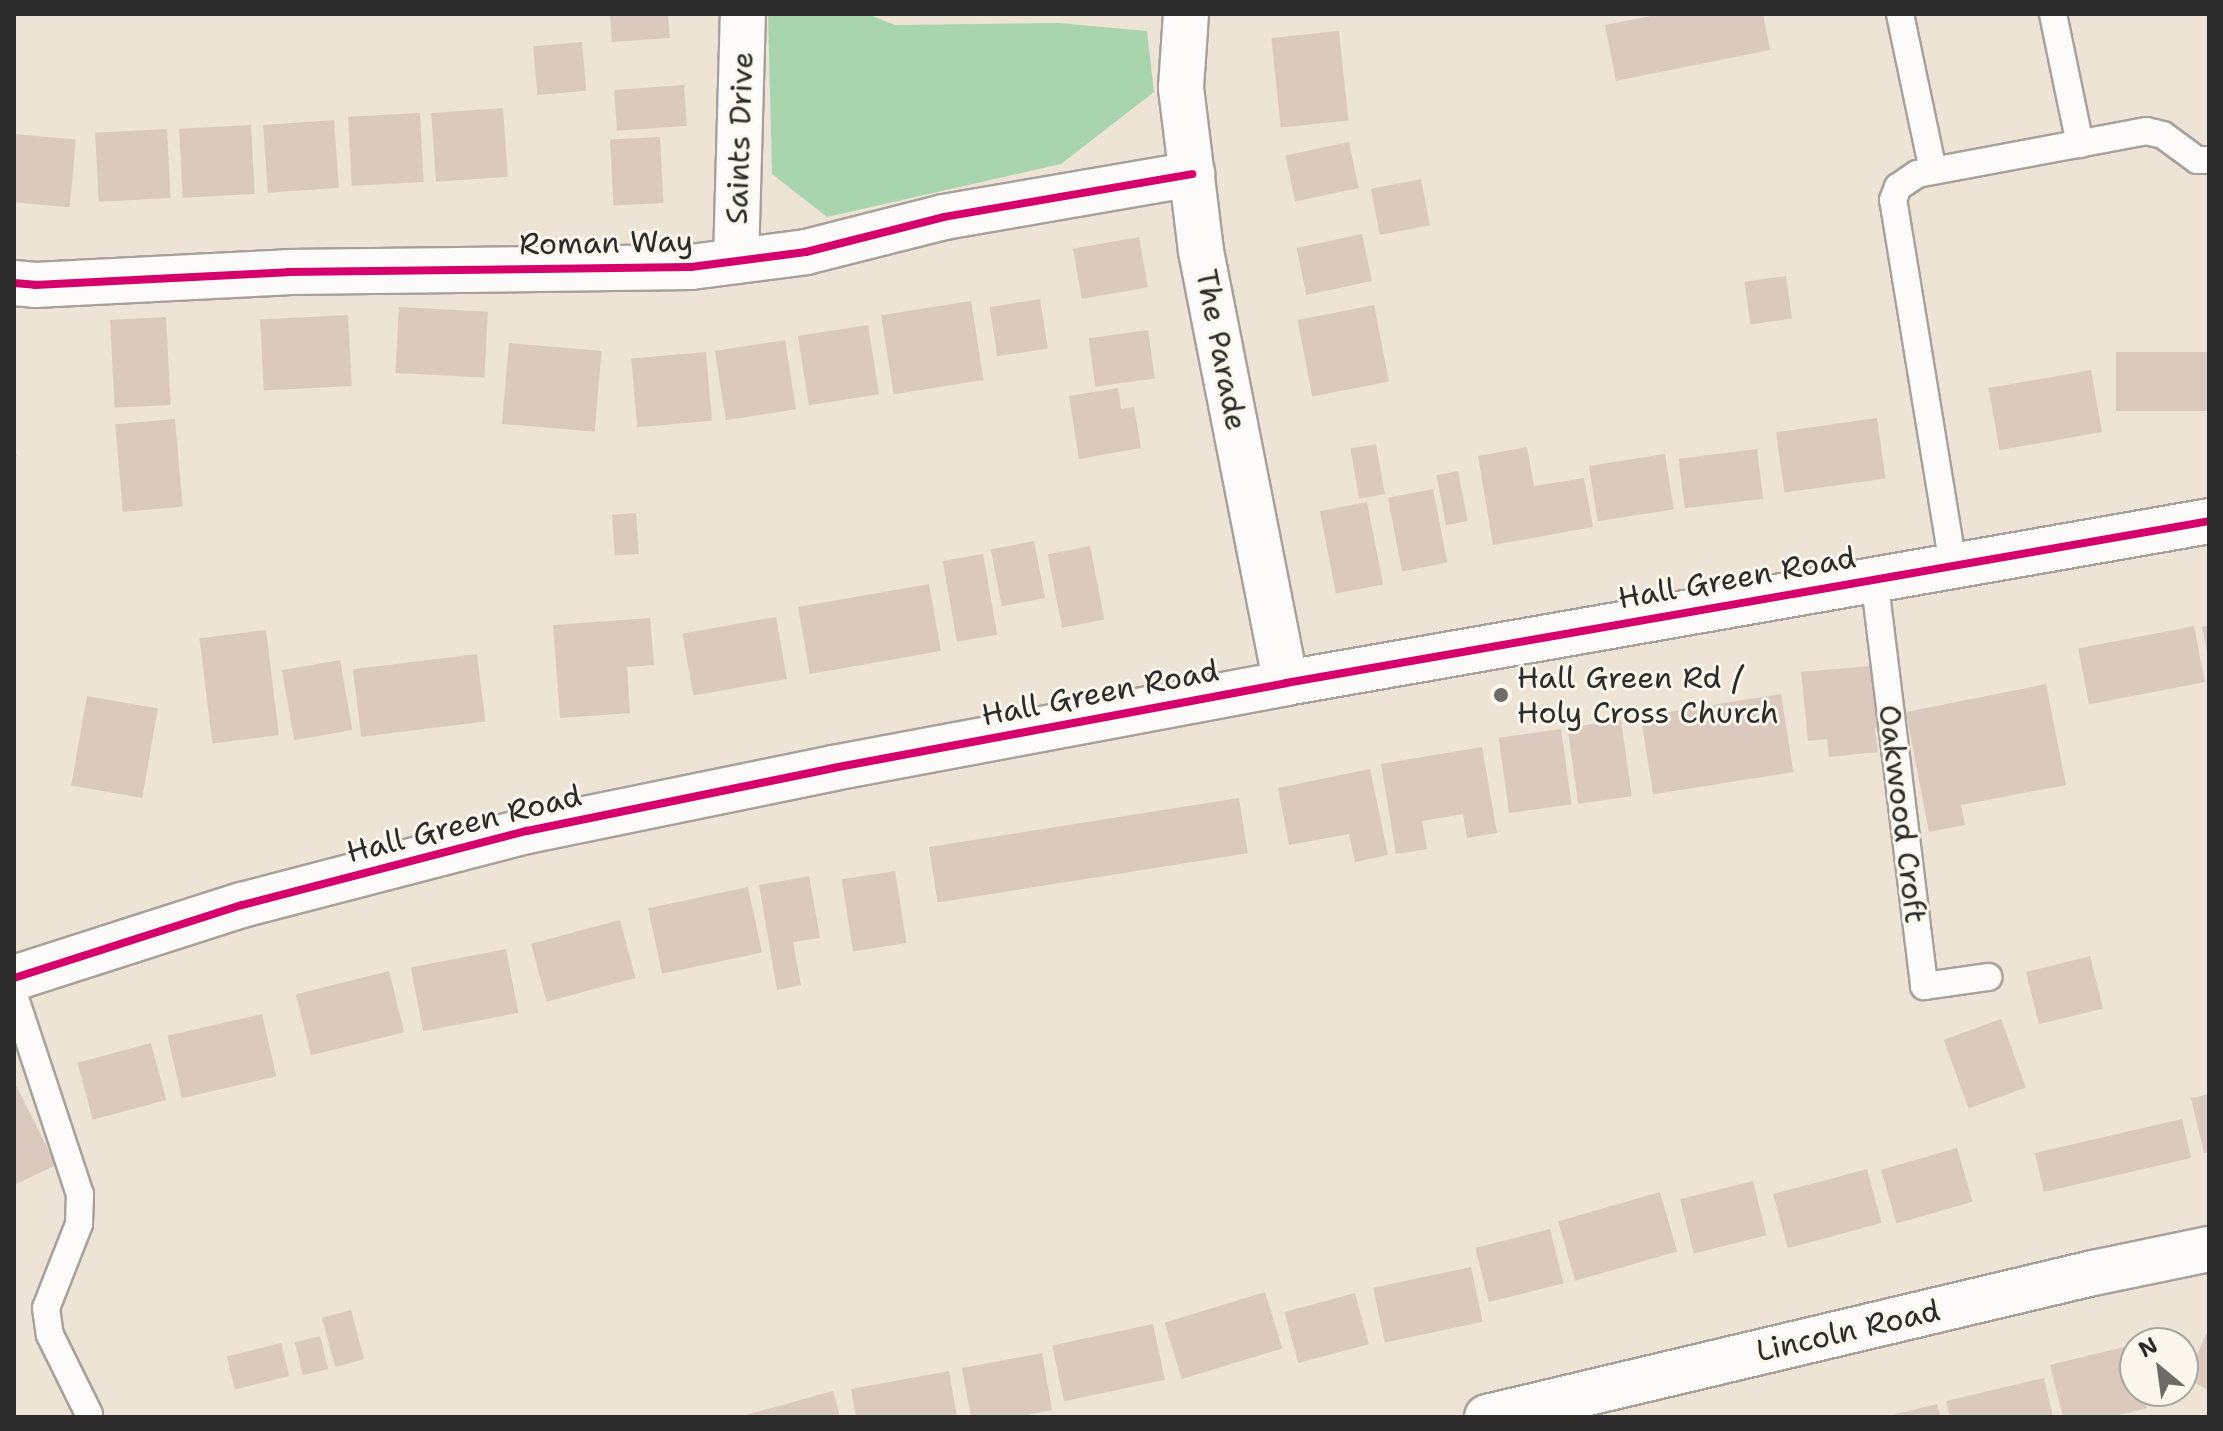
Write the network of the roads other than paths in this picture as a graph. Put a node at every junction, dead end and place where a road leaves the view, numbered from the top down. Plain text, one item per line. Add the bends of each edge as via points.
1 (743, 14) edge
2 (1186, 14) edge
3 (1900, 14) edge
4 (2053, 14) edge
5 (2080, 144) junction
6 (2209, 160) edge
7 (1933, 171) junction
8 (1192, 174) junction
9 (736, 261) junction
10 (14, 283) edge
11 (2209, 521) edge
12 (1953, 565) junction
13 (1874, 577) junction
14 (1286, 683) junction
15 (1988, 977) dead end
16 (14, 978) edge
17 (14, 995) edge
18 (2209, 1249) edge
19 (89, 1414) dead end
20 (1487, 1417) edge

1 - 9 street, Saints Drive
2 - 8 street, The Parade via 1181,88
3 - 7 lane
4 - 5 lane
5 - 6 lane via 2146,131 2163,135 2197,160
5 - 7 lane
7 - 12 lane via 1898,187 1893,200
8 - 9 street, Roman Way via 944,217 806,252
8 - 14 street, The Parade via 1201,251
9 - 10 street, Roman Way via 691,267 288,272
11 - 12 street, Hall Green Road
12 - 13 street, Hall Green Road
13 - 14 street, Hall Green Road
13 - 15 lane, Oakwood Croft via 1924,986
14 - 16 street, Hall Green Road via 527,831 242,905
17 - 19 lane via 80,1194 79,1224 46,1308 50,1335
18 - 20 street, Lincoln Road

